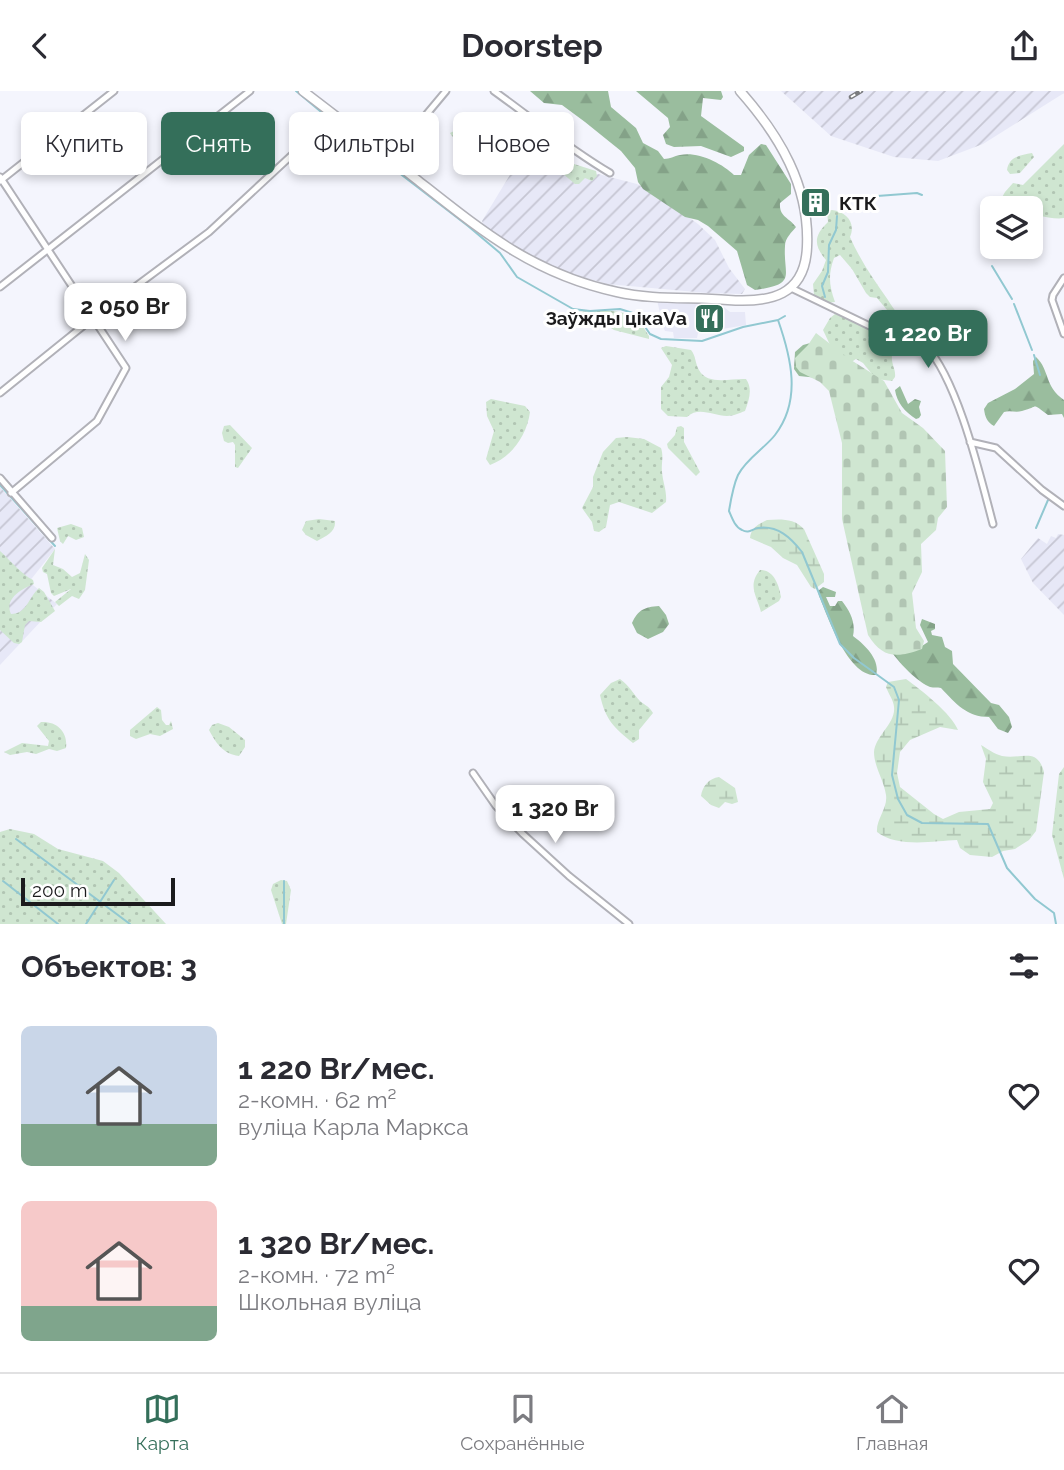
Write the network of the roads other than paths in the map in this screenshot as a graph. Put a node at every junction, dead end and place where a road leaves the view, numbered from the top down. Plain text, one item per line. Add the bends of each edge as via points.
1 (114, 91) edge
2 (250, 91) edge
3 (303, 91) edge
4 (446, 91) edge
5 (494, 91) edge
6 (740, 91) edge
7 (331, 112) edge
8 (428, 112) edge
9 (289, 158) edge
10 (610, 173) dead end
11 (412, 175) edge
12 (1, 179) edge
13 (46, 249) junction
14 (1064, 278) edge
15 (0, 286) edge
16 (791, 288) junction
17 (93, 319) junction
18 (1064, 334) edge
19 (0, 393) edge
20 (970, 442) junction
21 (0, 478) edge
22 (12, 493) junction
23 (1064, 506) edge
24 (993, 524) dead end
25 (52, 538) dead end
26 (473, 773) dead end
27 (629, 924) edge

1 - 12 street
2 - 13 street
3 - 7 main road
4 - 8 street
5 - 10 street via 543,130
6 - 16 main road via 776,136 806,207 805,265
9 - 17 street via 209,232
11 - 16 main road via 498,243 581,281 638,296 743,301 774,297
12 - 13 street
13 - 15 street
13 - 17 street
14 - 18 street via 1052,300
16 - 20 street via 878,330 898,345 925,345 943,372
17 - 19 street
17 - 22 street via 126,368 97,421
20 - 23 street via 996,448
20 - 24 street
21 - 22 street
22 - 25 street
26 - 27 street via 523,834

